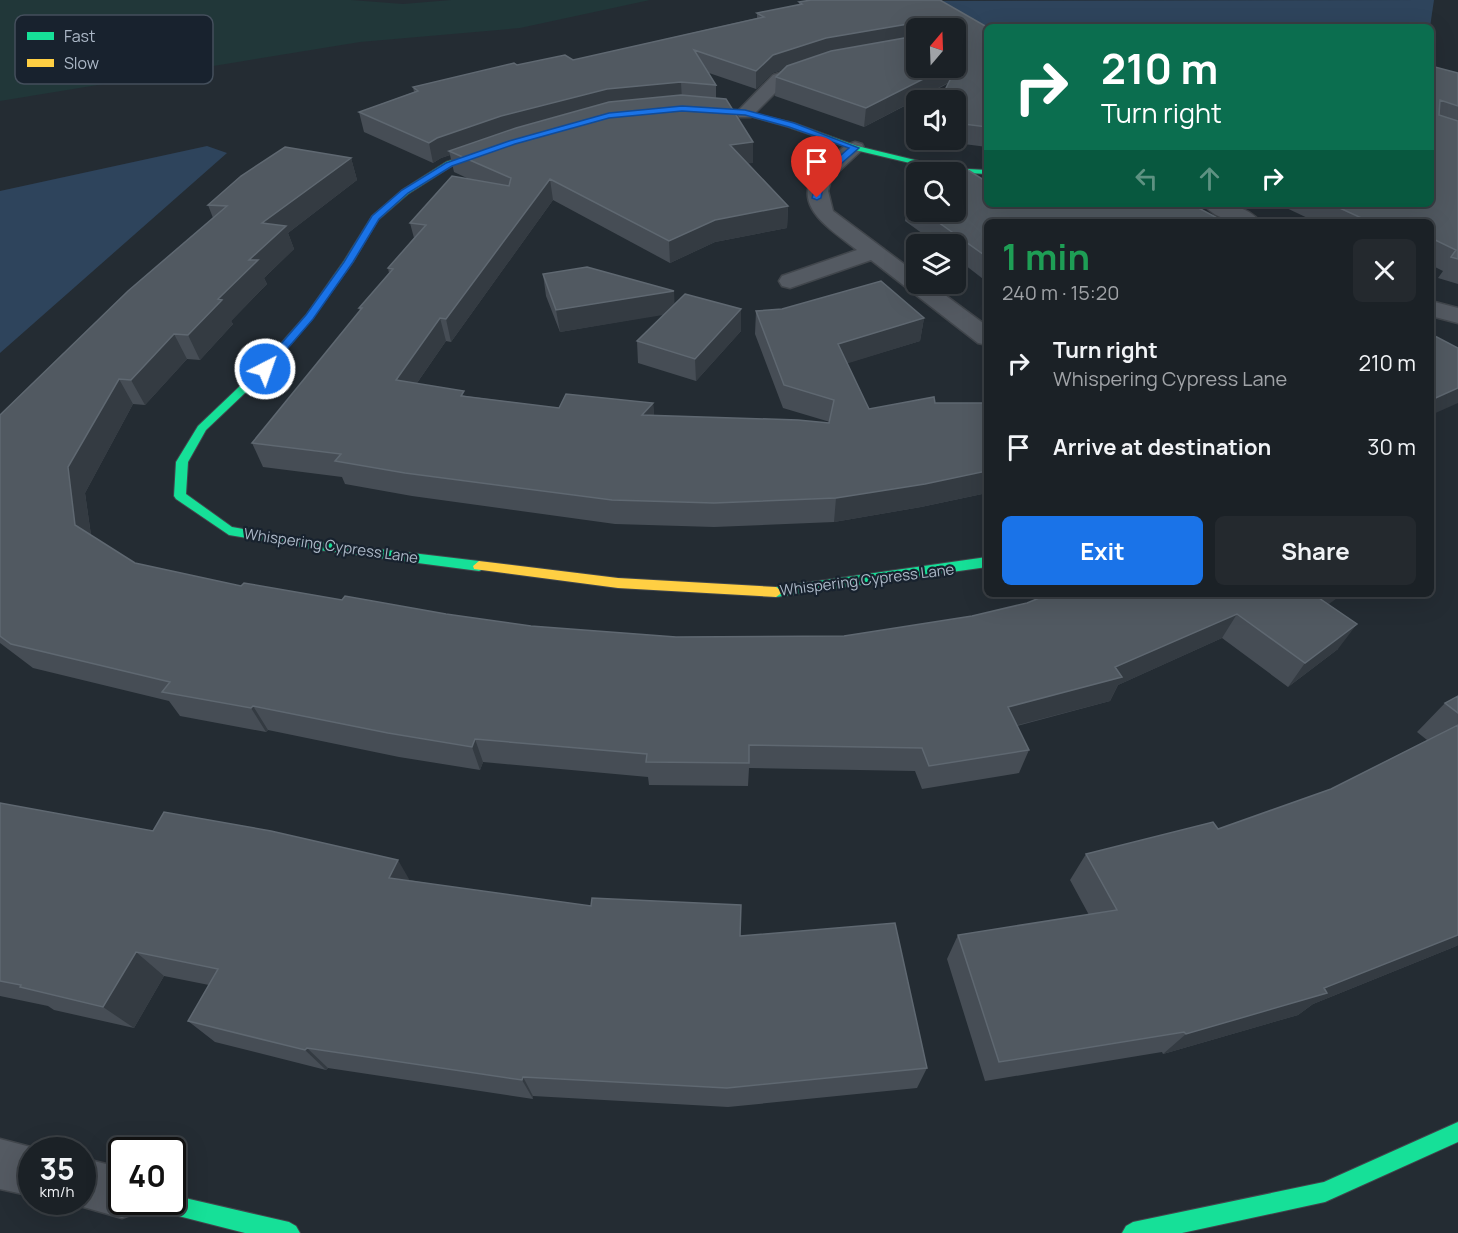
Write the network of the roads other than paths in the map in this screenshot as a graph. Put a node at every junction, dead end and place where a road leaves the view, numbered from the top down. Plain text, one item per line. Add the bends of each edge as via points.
1 (836, 61) edge
2 (672, 109) edge
3 (745, 113) junction
4 (512, 142) edge
5 (855, 148) junction
6 (984, 172) edge
7 (1220, 207) edge
8 (1242, 219) edge
9 (873, 252) junction
10 (790, 281) dead end
11 (1434, 309) edge
12 (1458, 316) edge
13 (984, 336) edge
14 (984, 562) edge
15 (1458, 1132) edge
16 (0, 1164) edge
17 (18, 1168) edge
18 (186, 1209) edge
19 (289, 1233) edge
20 (1133, 1233) edge

1 - 3 street via 779,79
2 - 3 street
3 - 5 street
4 - 14 street, Whispering Cypress Lane via 449,164 405,192 375,218 309,317 265,369 202,428 182,462 180,496 229,531 618,584 783,592
5 - 6 street via 948,170
5 - 9 street via 821,177 817,198 824,214
7 - 8 street
9 - 10 street
9 - 13 street
11 - 12 street
15 - 20 street via 1325,1192
16 - 17 street
18 - 19 street

